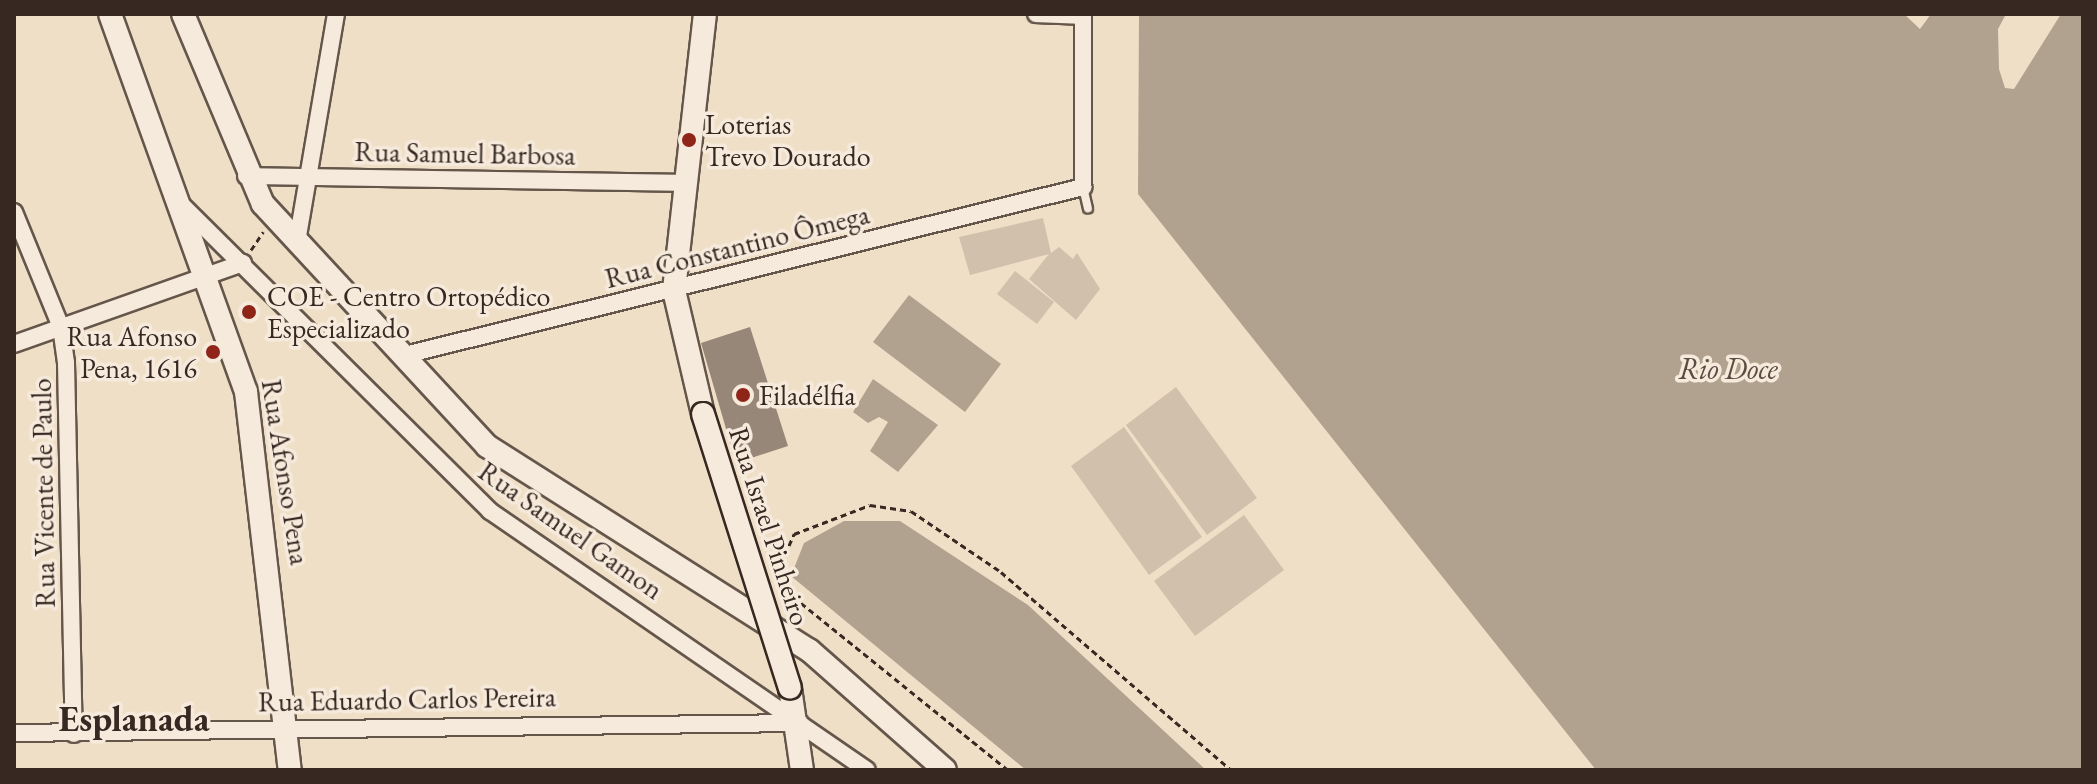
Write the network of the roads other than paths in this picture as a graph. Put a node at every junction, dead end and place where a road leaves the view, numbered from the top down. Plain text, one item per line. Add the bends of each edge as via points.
1 (110, 14) edge
2 (183, 14) edge
3 (336, 14) edge
4 (705, 14) edge
5 (1036, 14) edge
6 (1083, 15) edge
7 (246, 176) junction
8 (308, 177) junction
9 (683, 183) junction
10 (1083, 187) junction
11 (173, 197) junction
12 (1088, 208) dead end
13 (14, 212) edge
14 (297, 242) junction
15 (243, 263) junction
16 (208, 275) junction
17 (674, 290) junction
18 (61, 327) junction
19 (14, 344) edge
20 (405, 355) junction
21 (800, 723) junction
22 (289, 725) junction
23 (14, 733) edge
24 (74, 734) junction
25 (290, 770) edge
26 (802, 770) edge
27 (867, 770) edge
28 (945, 770) edge

1 - 11 street, Rua Afonso Pena
2 - 7 street
3 - 8 street
4 - 9 street, Rua Israel Pinheiro
5 - 6 street
6 - 10 street
7 - 8 street, Rua Samuel Barbosa
7 - 14 street
8 - 9 street, Rua Samuel Barbosa
8 - 14 street
9 - 17 street, Rua Israel Pinheiro
10 - 12 lane
10 - 17 street, Rua Constantino Ômega
11 - 15 street, Rua Samuel Gamon
11 - 16 street, Rua Afonso Pena
13 - 18 street, Rua Vicente de Paulo
14 - 20 street
15 - 16 street
15 - 21 street, Rua Samuel Gamon via 490,511
16 - 18 street
16 - 22 street, Rua Afonso Pena via 257,438
17 - 20 street, Rua Constantino Ômega
17 - 21 street, Rua Israel Pinheiro, bridge via 703,414
18 - 19 street
18 - 24 street, Rua Vicente de Paulo
20 - 28 street via 487,446 809,650
21 - 22 street, Rua Eduardo Carlos Pereira
21 - 26 street, Rua Israel Pinheiro
21 - 27 street, Rua Samuel Gamon
22 - 24 street, Rua Eduardo Carlos Pereira
22 - 25 street, Rua Afonso Pena
23 - 24 street, Rua Eduardo Carlos Pereira

